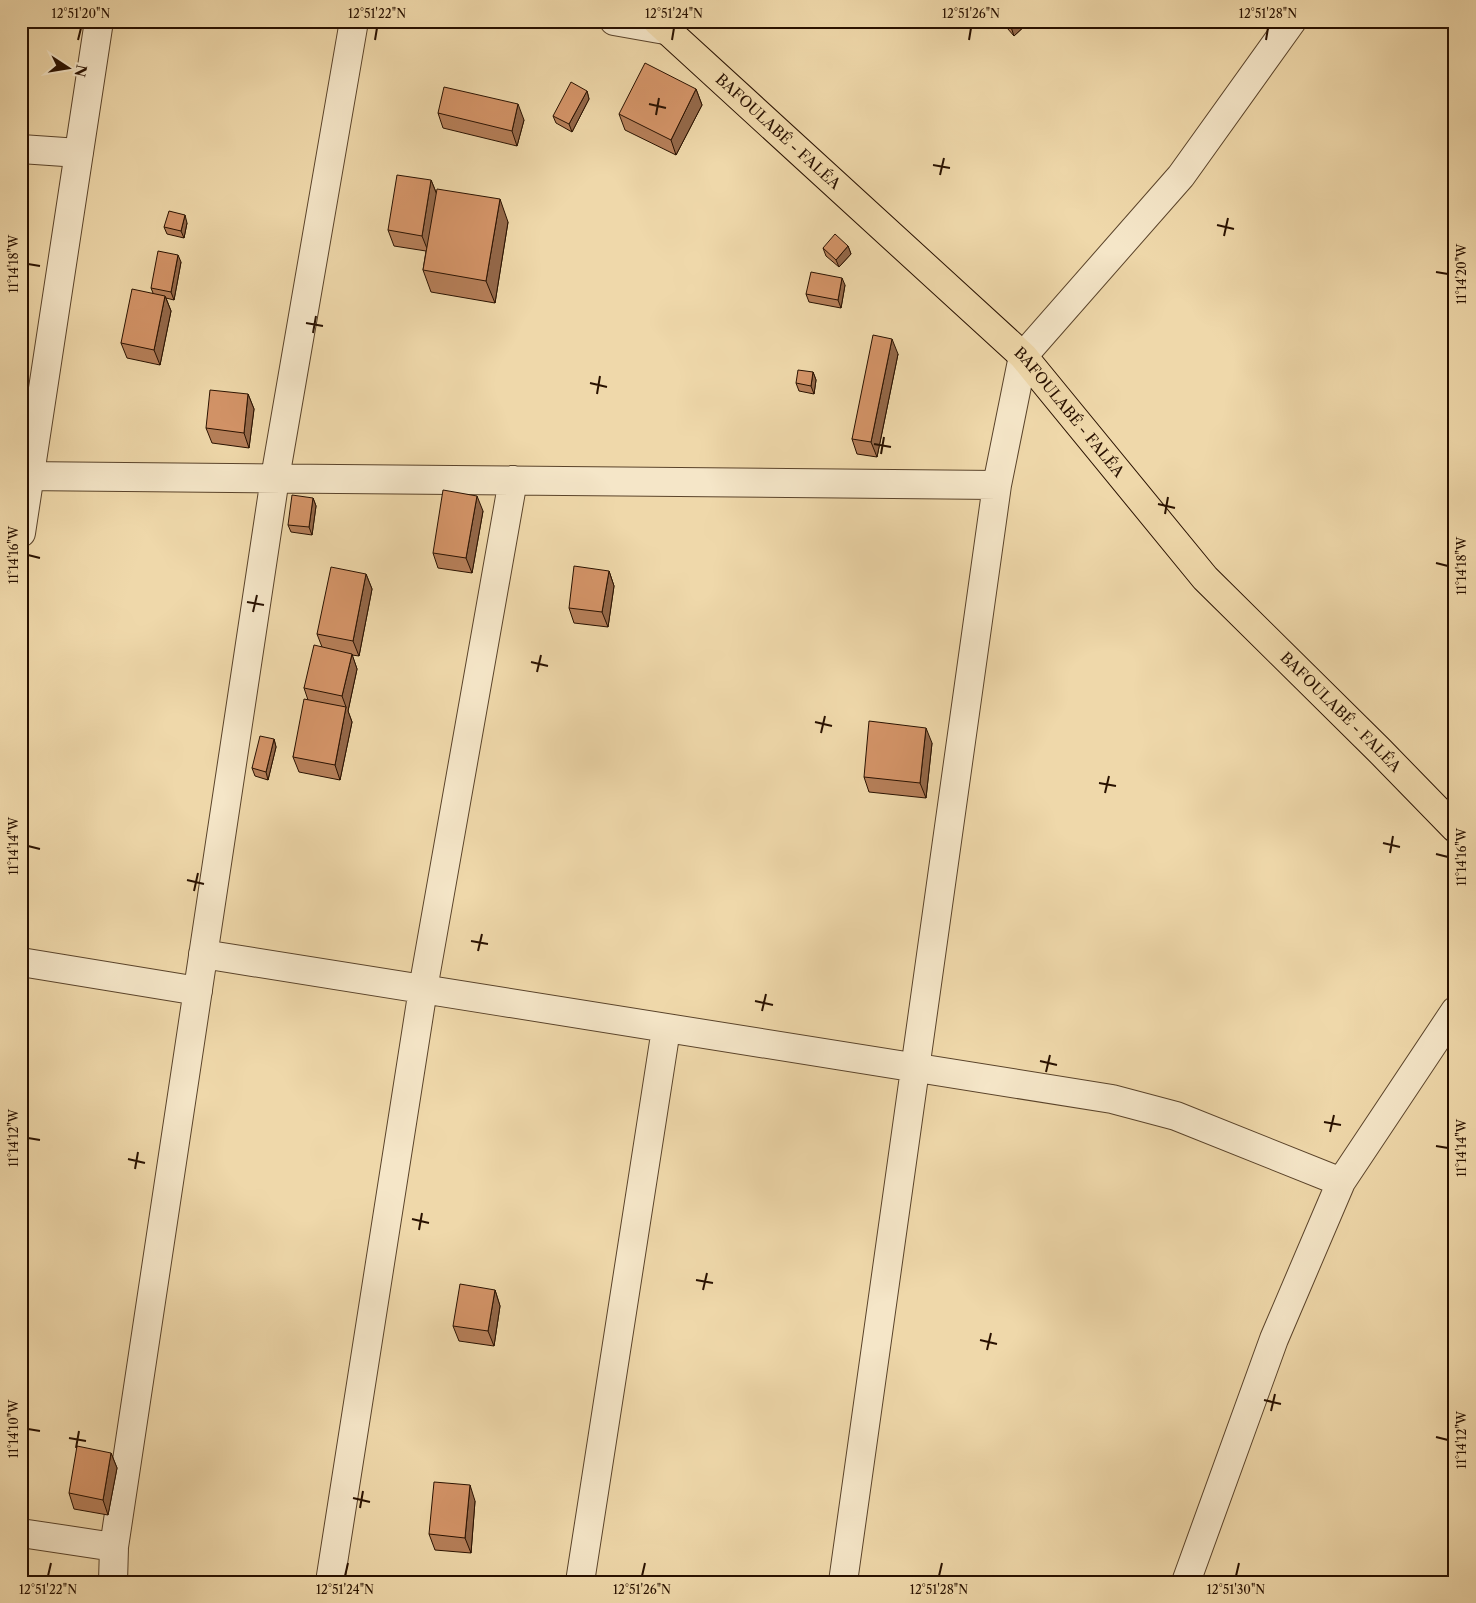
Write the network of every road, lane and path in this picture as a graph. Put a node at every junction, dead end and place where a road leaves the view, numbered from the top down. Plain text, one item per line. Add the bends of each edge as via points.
1 (99, 21) edge
2 (354, 21) edge
3 (614, 21) edge
4 (1292, 21) edge
5 (661, 26) edge
6 (21, 149) edge
7 (79, 153) junction
8 (1023, 356) junction
9 (26, 476) edge
10 (275, 478) junction
11 (513, 480) junction
12 (998, 485) junction
13 (21, 533) edge
14 (1455, 828) edge
15 (204, 954) junction
16 (21, 962) edge
17 (423, 989) junction
18 (198, 991) junction
19 (1455, 1011) edge
20 (666, 1029) junction
21 (916, 1069) junction
22 (1341, 1182) junction
23 (21, 1533) edge
24 (114, 1547) junction
25 (113, 1582) edge
26 (330, 1582) edge
27 (580, 1582) edge
28 (843, 1582) edge
29 (1186, 1582) edge

1 - 7 street
2 - 10 street
3 - 5 street
4 - 8 street via 1181,176
5 - 8 main road, BAFOULABÉ - FALÉA
6 - 7 street
7 - 9 street
8 - 12 street
8 - 14 main road, BAFOULABÉ - FALÉA via 1205,578
9 - 10 street
9 - 13 street
10 - 11 street
10 - 15 street
11 - 12 street
11 - 17 street
12 - 21 street
15 - 17 street
15 - 18 street
16 - 18 street
17 - 20 street
17 - 26 street
18 - 24 street
19 - 22 street
20 - 21 street
20 - 27 street
21 - 22 street via 1112,1100 1176,1116
21 - 28 street
22 - 29 street via 1274,1339
23 - 24 street
24 - 25 street

